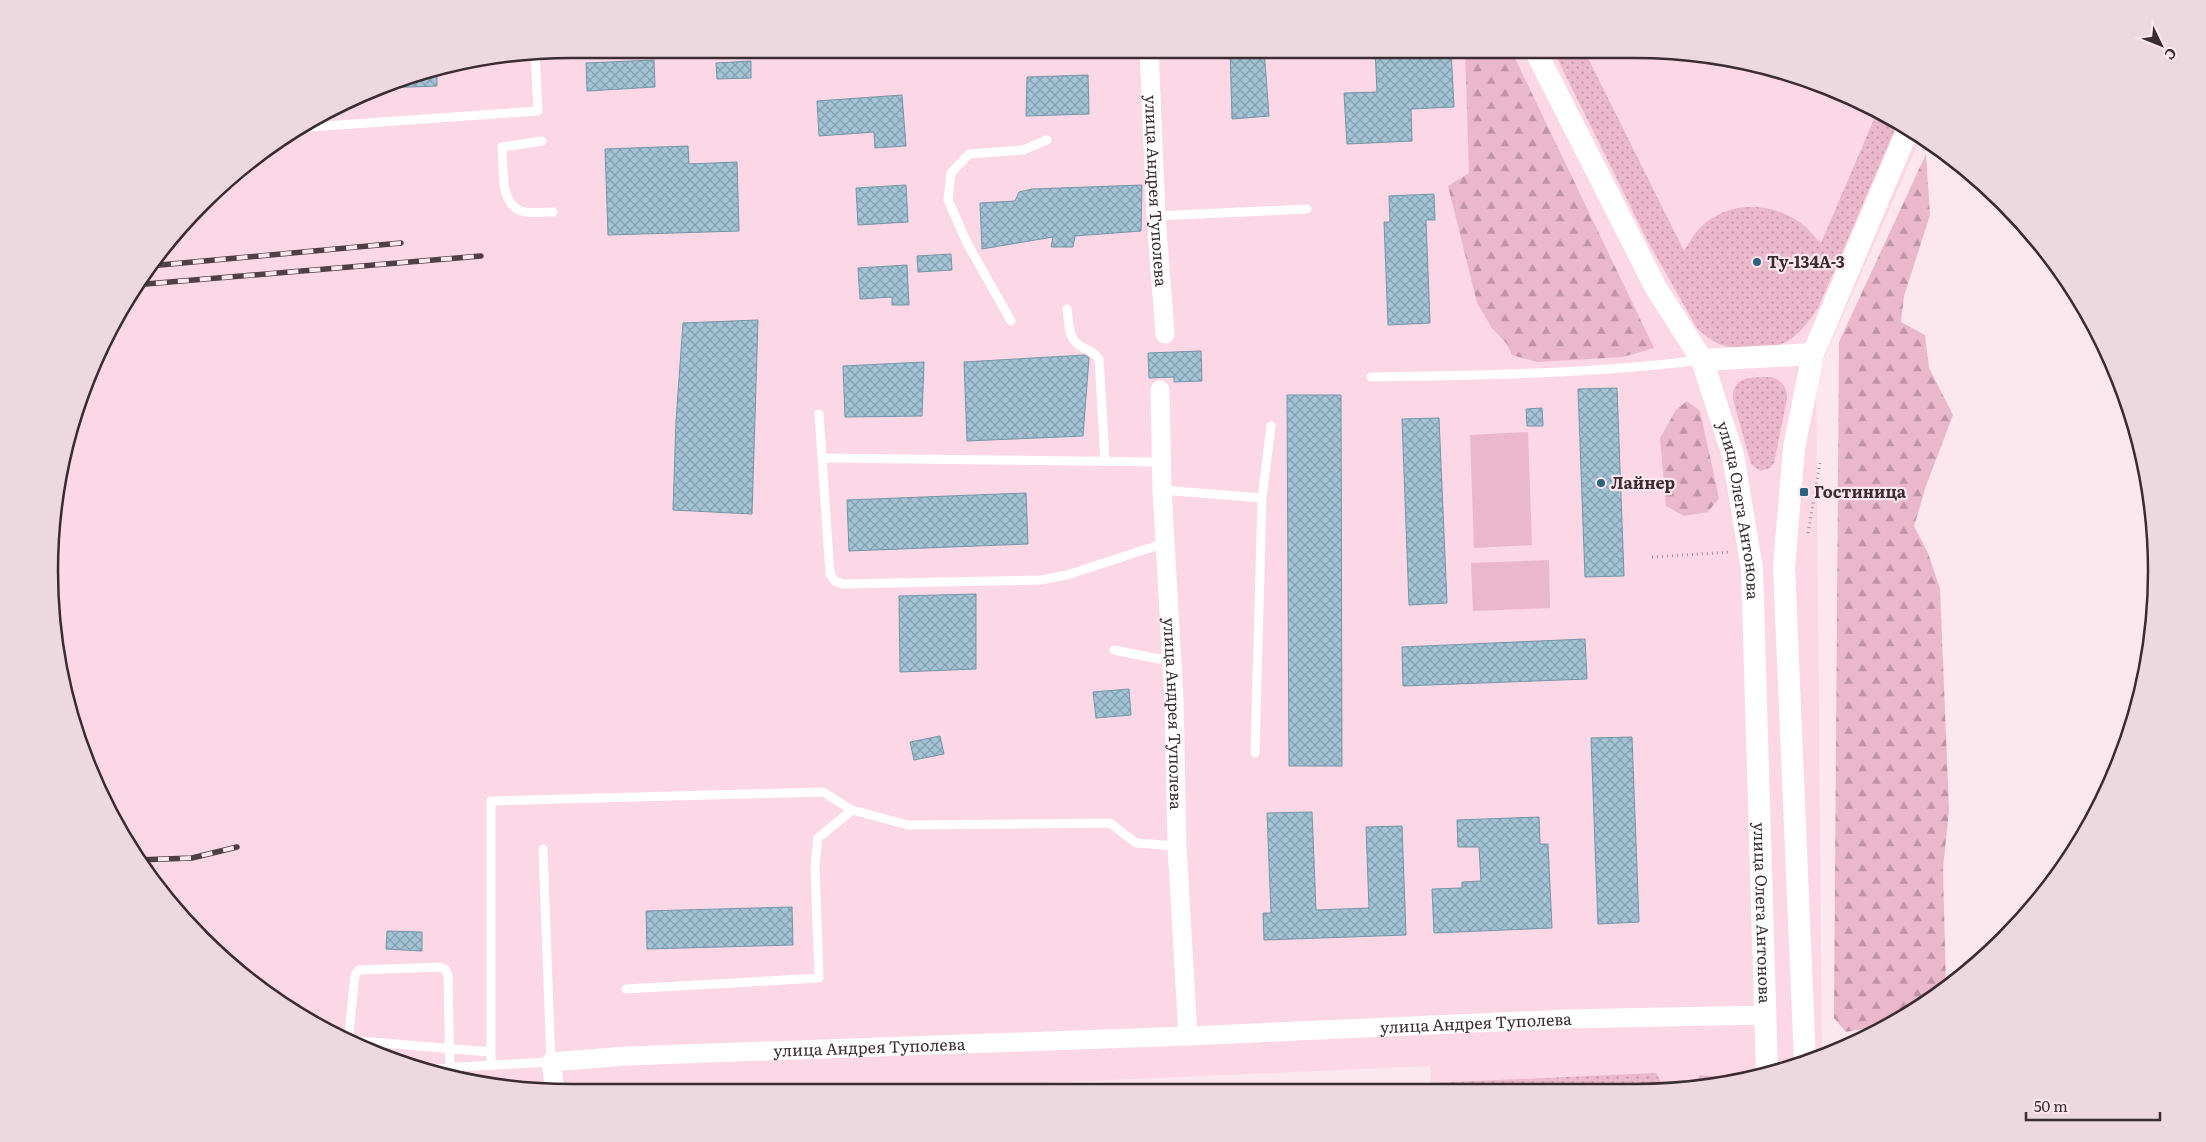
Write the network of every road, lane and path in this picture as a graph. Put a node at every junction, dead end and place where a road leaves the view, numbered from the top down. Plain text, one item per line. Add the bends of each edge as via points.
1 (1149, 58) edge
2 (1539, 58) edge
3 (535, 59) edge
4 (313, 127) edge
5 (1905, 135) edge
6 (1047, 140) dead end
7 (542, 141) dead end
8 (1307, 208) dead end
9 (553, 212) dead end
10 (1156, 216) junction
11 (1067, 309) dead end
12 (1011, 322) dead end
13 (1166, 334) dead end
14 (1813, 354) junction
15 (1702, 360) junction
16 (1371, 377) dead end
17 (1160, 390) dead end
18 (819, 414) dead end
19 (1271, 426) dead end
20 (822, 458) junction
21 (1105, 461) junction
22 (1162, 462) junction
23 (1820, 463) dead end
24 (1162, 490) junction
25 (1262, 498) junction
26 (1807, 537) dead end
27 (1165, 543) junction
28 (1652, 557) dead end
29 (1735, 561) dead end
30 (1114, 650) dead end
31 (1172, 655) junction
32 (1255, 753) dead end
33 (852, 810) junction
34 (1177, 846) junction
35 (544, 849) dead end
36 (626, 989) dead end
37 (1765, 1015) junction
38 (349, 1034) edge
39 (1188, 1036) junction
40 (369, 1043) edge
41 (449, 1049) junction
42 (490, 1052) junction
43 (1804, 1056) edge
44 (551, 1062) junction
45 (491, 1065) junction
46 (1768, 1067) edge
47 (443, 1068) edge
48 (450, 1068) junction
49 (553, 1083) edge

1 - 10 street, улица Андрея Туполева
2 - 15 street, улица Олега Антонова via 1656,288
3 - 4 lane via 538,111
5 - 14 street, улица Олега Антонова
6 - 12 lane via 1023,150 969,154 951,173 948,200 967,243
7 - 9 lane via 502,147 506,197 514,208 523,212
8 - 10 lane
10 - 13 street, улица Андрея Туполева
11 - 21 lane via 1072,339 1099,359
14 - 15 street
14 - 43 street, улица Олега Антонова via 1794,448 1784,567
15 - 16 lane via 1641,368 1547,373
15 - 37 street, улица Олега Антонова via 1733,455 1752,569
17 - 22 street, улица Андрея Туполева
18 - 20 lane
19 - 25 lane
20 - 21 lane
20 - 27 lane via 830,574 843,584 1040,580 1067,575
21 - 22 lane
22 - 24 street, улица Андрея Туполева
23 - 26 path
24 - 25 lane
24 - 27 street, улица Андрея Туполева
25 - 32 lane
27 - 31 street, улица Андрея Туполева
28 - 29 path via 1734,552
30 - 31 lane via 1159,659
31 - 34 street, улица Андрея Туполева
33 - 34 lane via 908,825 1110,823 1136,843
33 - 36 lane via 818,838 815,866 819,978
33 - 42 lane via 823,792 491,801
34 - 39 street, улица Андрея Туполева
35 - 44 lane
37 - 39 street, улица Андрея Туполева via 1567,1019
37 - 46 street, улица Олега Антонова
38 - 41 lane via 359,970 440,967 448,975
39 - 44 street, улица Андрея Туполева via 627,1056
40 - 41 lane
41 - 42 lane
41 - 48 lane
42 - 45 lane
44 - 45 lane
44 - 49 street
45 - 48 lane
47 - 48 lane

